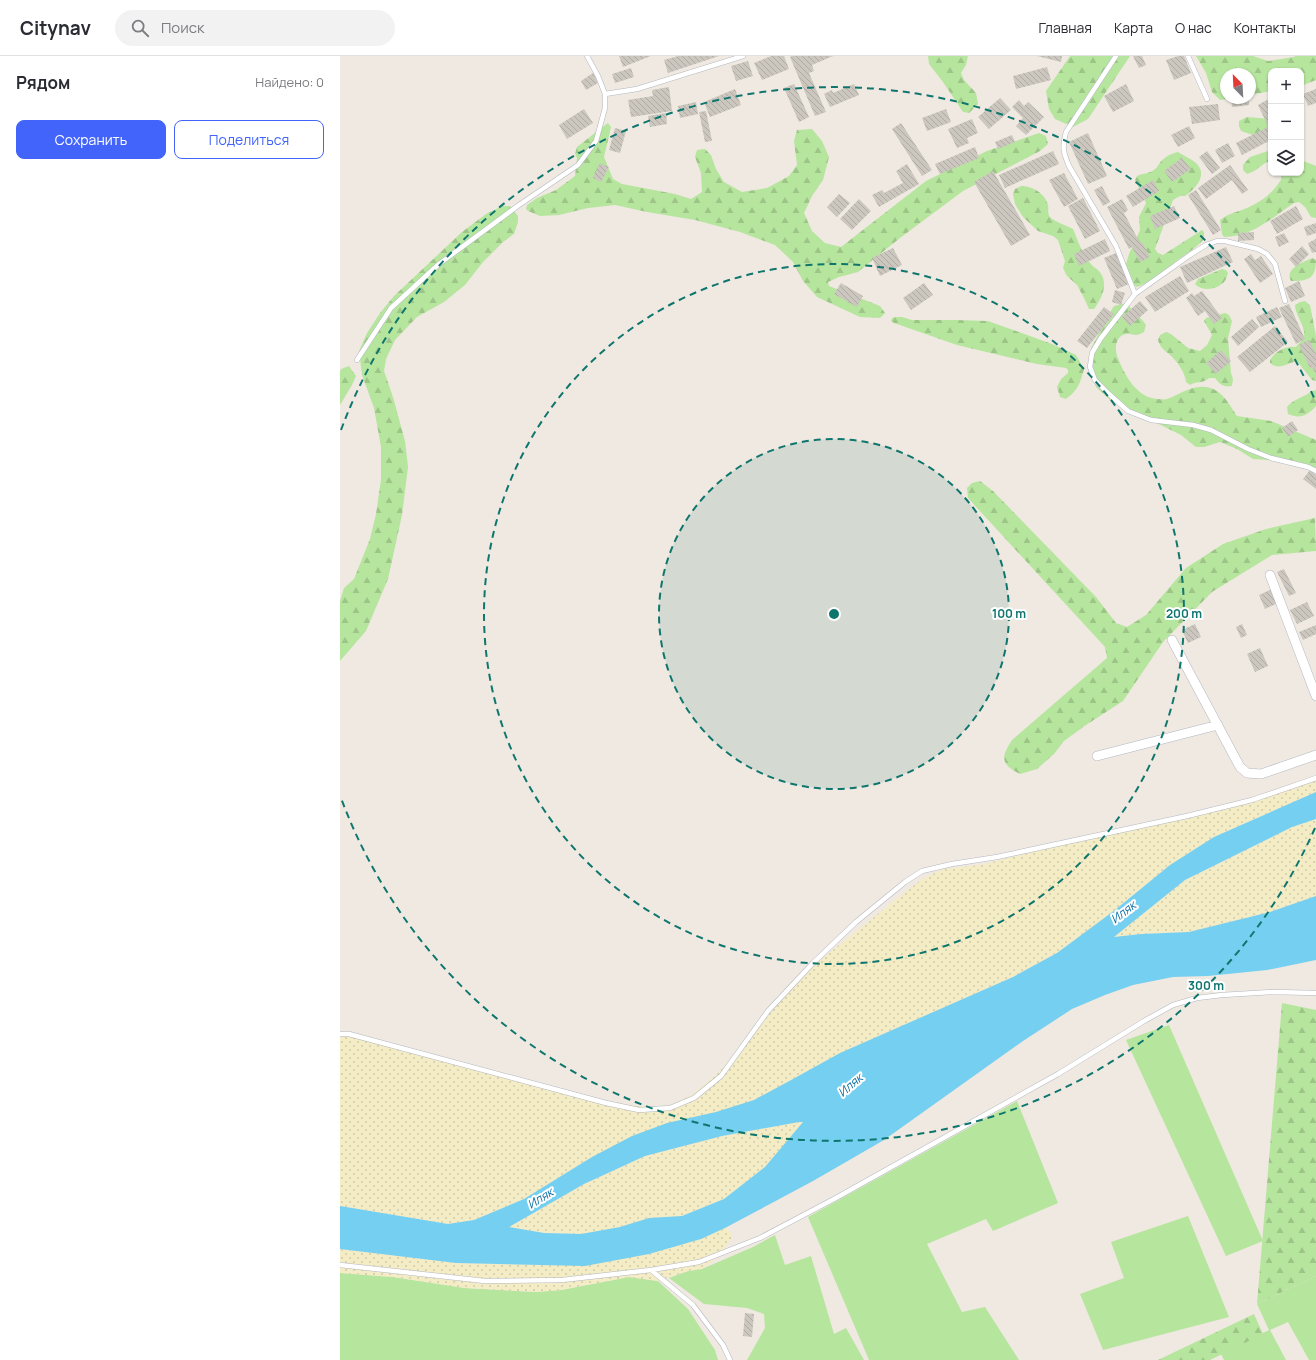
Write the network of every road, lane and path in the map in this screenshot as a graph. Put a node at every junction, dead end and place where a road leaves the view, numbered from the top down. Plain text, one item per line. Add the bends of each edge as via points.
1 (587, 56) edge
2 (743, 56) edge
3 (1116, 56) edge
4 (1188, 56) edge
5 (605, 94) junction
6 (1207, 99) dead end
7 (1135, 294) junction
8 (1285, 301) dead end
9 (357, 360) dead end
10 (1316, 471) edge
11 (1270, 575) dead end
12 (1172, 640) dead end
13 (1314, 682) edge
14 (1316, 696) edge
15 (1218, 725) junction
16 (1316, 755) edge
17 (1097, 756) dead end
18 (1316, 778) edge
19 (1316, 993) edge
20 (340, 1034) edge
21 (340, 1265) edge
22 (651, 1270) junction
23 (730, 1360) edge

1 - 5 lane
2 - 5 lane via 637,89
3 - 7 lane via 1066,132 1063,152 1116,246
4 - 6 lane
5 - 9 lane via 605,108 596,141 578,165 439,264 391,308
7 - 8 lane via 1206,245 1225,241 1258,249 1267,254 1275,264
7 - 10 lane via 1092,353 1090,367 1095,380 1109,394 1128,411 1151,420 1211,430 1271,458
11 - 13 street
12 - 15 street
13 - 14 street
15 - 16 street via 1240,767 1247,772 1261,774
15 - 17 street
18 - 20 lane via 1252,800 1187,816 922,871 856,922 813,963 768,1011 721,1076 694,1098 670,1108 639,1110 606,1103 350,1034
19 - 22 lane via 1222,995 1197,998 1173,1005 986,1115 760,1238 698,1262
21 - 22 lane via 485,1281 562,1280
22 - 23 lane via 693,1305 723,1345

